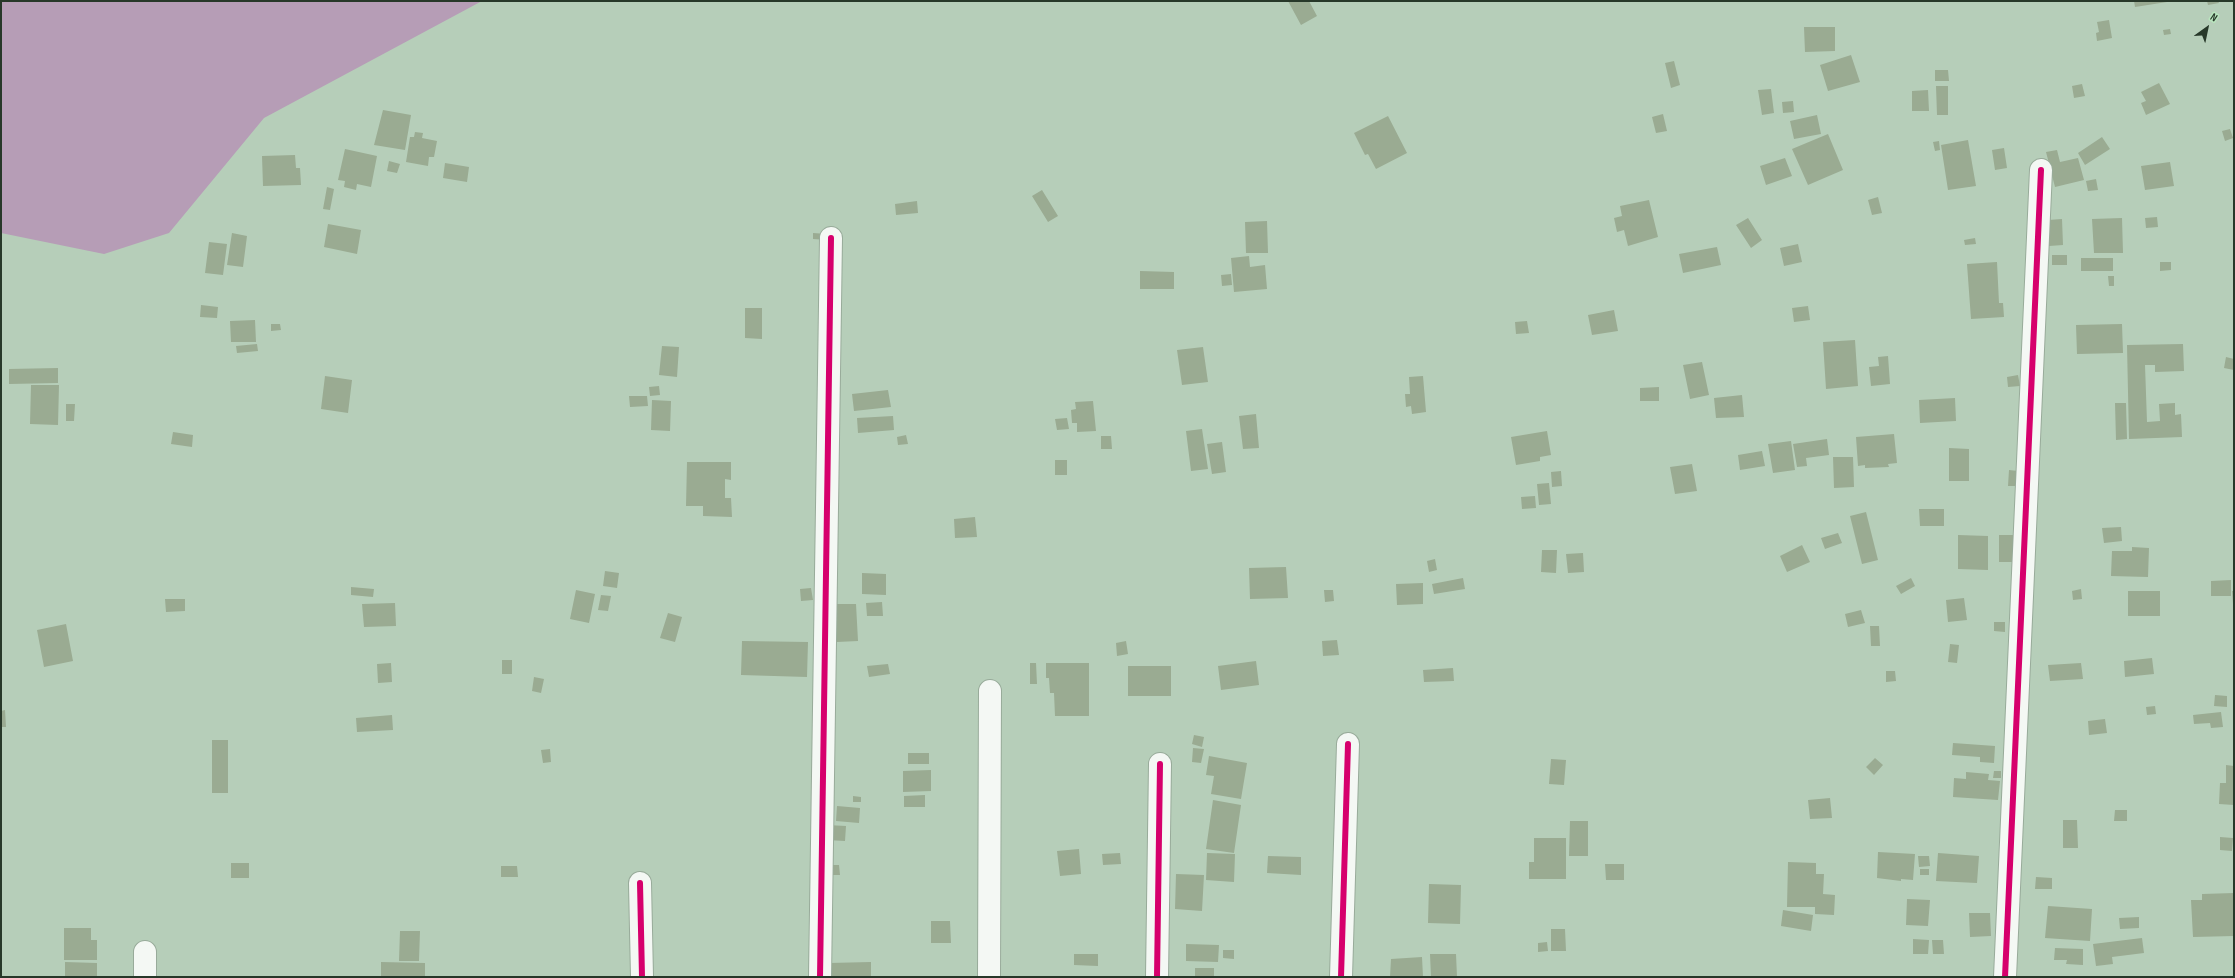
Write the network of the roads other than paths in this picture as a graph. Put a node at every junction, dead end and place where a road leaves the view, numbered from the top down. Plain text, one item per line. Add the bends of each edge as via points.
1 (2041, 170) dead end
2 (831, 238) dead end
3 (990, 691) dead end
4 (1348, 744) dead end
5 (1160, 764) dead end
6 (640, 883) dead end
7 (145, 952) dead end
8 (145, 977) edge
9 (642, 977) edge
10 (820, 977) edge
11 (990, 977) edge
12 (1157, 977) edge
13 (1341, 977) edge
14 (2004, 977) edge

1 - 14 street
2 - 10 street
3 - 11 street
4 - 13 street
5 - 12 street
6 - 9 street
7 - 8 street

